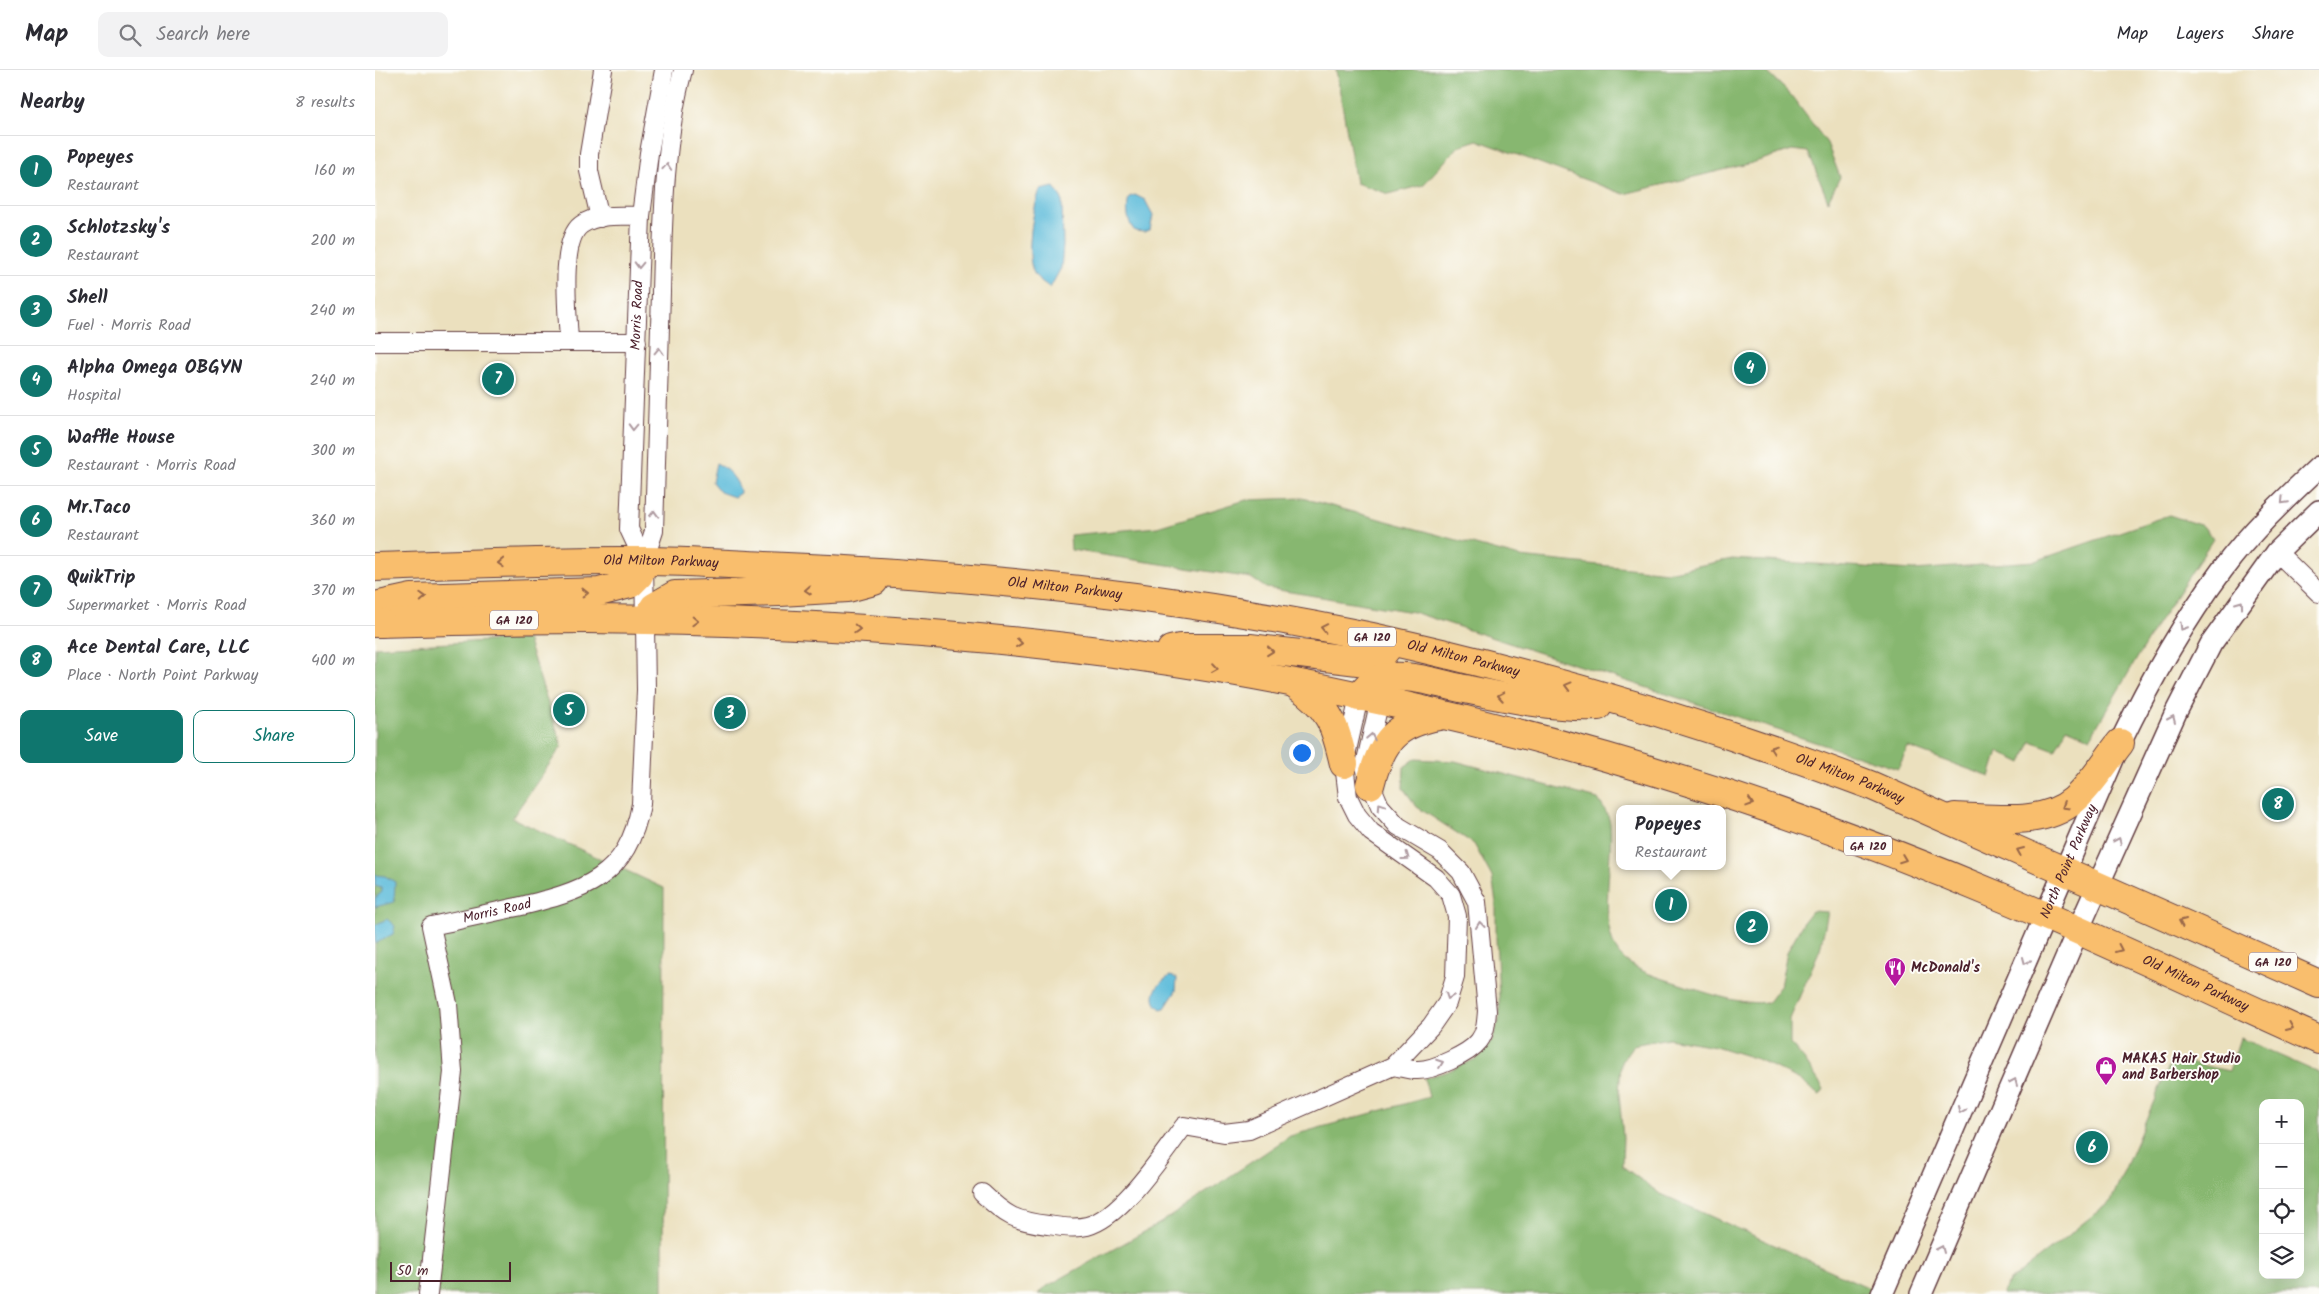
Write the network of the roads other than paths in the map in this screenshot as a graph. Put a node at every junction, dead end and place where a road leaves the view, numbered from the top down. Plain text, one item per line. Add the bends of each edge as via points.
1 (603, 70) edge
2 (664, 70) edge
3 (683, 70) edge
4 (641, 216) junction
5 (600, 218) junction
6 (569, 341) junction
7 (375, 342) edge
8 (637, 342) junction
9 (2319, 467) edge
10 (2319, 511) edge
11 (2277, 552) junction
12 (644, 561) junction
13 (375, 567) edge
14 (907, 573) junction
15 (2319, 593) edge
16 (377, 619) edge
17 (646, 620) junction
18 (1135, 657) junction
19 (1375, 669) junction
20 (1291, 682) junction
21 (1637, 705) junction
22 (1443, 715) junction
23 (2120, 743) junction
24 (1344, 764) junction
25 (1370, 784) junction
26 (1941, 817) junction
27 (2065, 870) junction
28 (2099, 885) junction
29 (2046, 916) junction
30 (2078, 930) junction
31 (2319, 984) edge
32 (2319, 1040) edge
33 (1393, 1066) junction
34 (982, 1193) dead end
35 (428, 1294) edge
36 (1882, 1294) edge
37 (1921, 1294) edge

1 - 5 street via 589,154 589,171
2 - 4 street, Morris Road
12 -> 3 street, Morris Road via 654,531 668,147
4 - 5 street
4 -> 8 street, Morris Road
5 - 6 street via 581,225 571,238
6 - 7 street
6 - 8 street
8 -> 12 street, Morris Road via 629,529
9 -> 23 street, North Point Parkway via 2253,533 2223,569 2183,626
10 - 11 street
11 - 15 street
28 -> 11 street via 2176,712 2211,644
12 -> 13 highway, Old Milton Parkway / GA 120
12 - 14 highway, Old Milton Parkway / GA 120
16 -> 12 highway via 412,598 607,591 630,584 639,575
12 - 17 street, Morris Road
14 -> 17 highway via 848,588 675,595 654,608
19 -> 14 highway, Old Milton Parkway / GA 120 via 1253,615 1037,585
16 - 17 highway, Old Milton Parkway / GA 120
17 -> 18 highway, Old Milton Parkway / GA 120 via 929,634
17 - 35 street, Morris Road via 641,804 638,821 620,858 605,874 573,891 431,926 448,1004 453,1072
18 -> 19 highway via 1180,648 1250,648
18 -> 20 highway, Old Milton Parkway / GA 120
19 - 20 highway, Old Milton Parkway / GA 120
21 -> 19 highway, Old Milton Parkway / GA 120
21 -> 19 highway via 1580,707 1502,697
19 - 22 highway, Old Milton Parkway / GA 120
19 - 24 street
25 -> 19 street via 1365,765
20 - 24 highway via 1327,710 1336,730
26 -> 21 highway, Old Milton Parkway / GA 120 via 1870,784 1795,756
22 - 25 highway via 1410,723 1398,730 1382,750
22 -> 29 highway, Old Milton Parkway / GA 120 via 1605,757 1754,804
23 -> 26 highway via 2086,787 2054,812 2014,819
23 - 27 street, North Point Parkway
24 -> 33 street via 1348,797 1362,823 1436,878 1451,895 1457,916 1455,977 1447,1003 1431,1026
33 -> 25 street via 1418,1070 1443,1064 1479,1041 1486,1027 1487,1011 1481,924 1477,902 1461,872 1440,852 1398,826 1379,806
27 -> 26 highway, Old Milton Parkway / GA 120
27 - 28 highway, Old Milton Parkway / GA 120
27 - 29 street, North Point Parkway
28 - 30 street
31 -> 28 highway, Old Milton Parkway / GA 120
29 - 30 highway, Old Milton Parkway / GA 120
29 -> 36 street, North Point Parkway
30 -> 32 highway, Old Milton Parkway / GA 120
37 -> 30 street
33 - 34 street via 1249,1130 1224,1133 1184,1126 1125,1200 1106,1218 1086,1226 1063,1227 1016,1220

